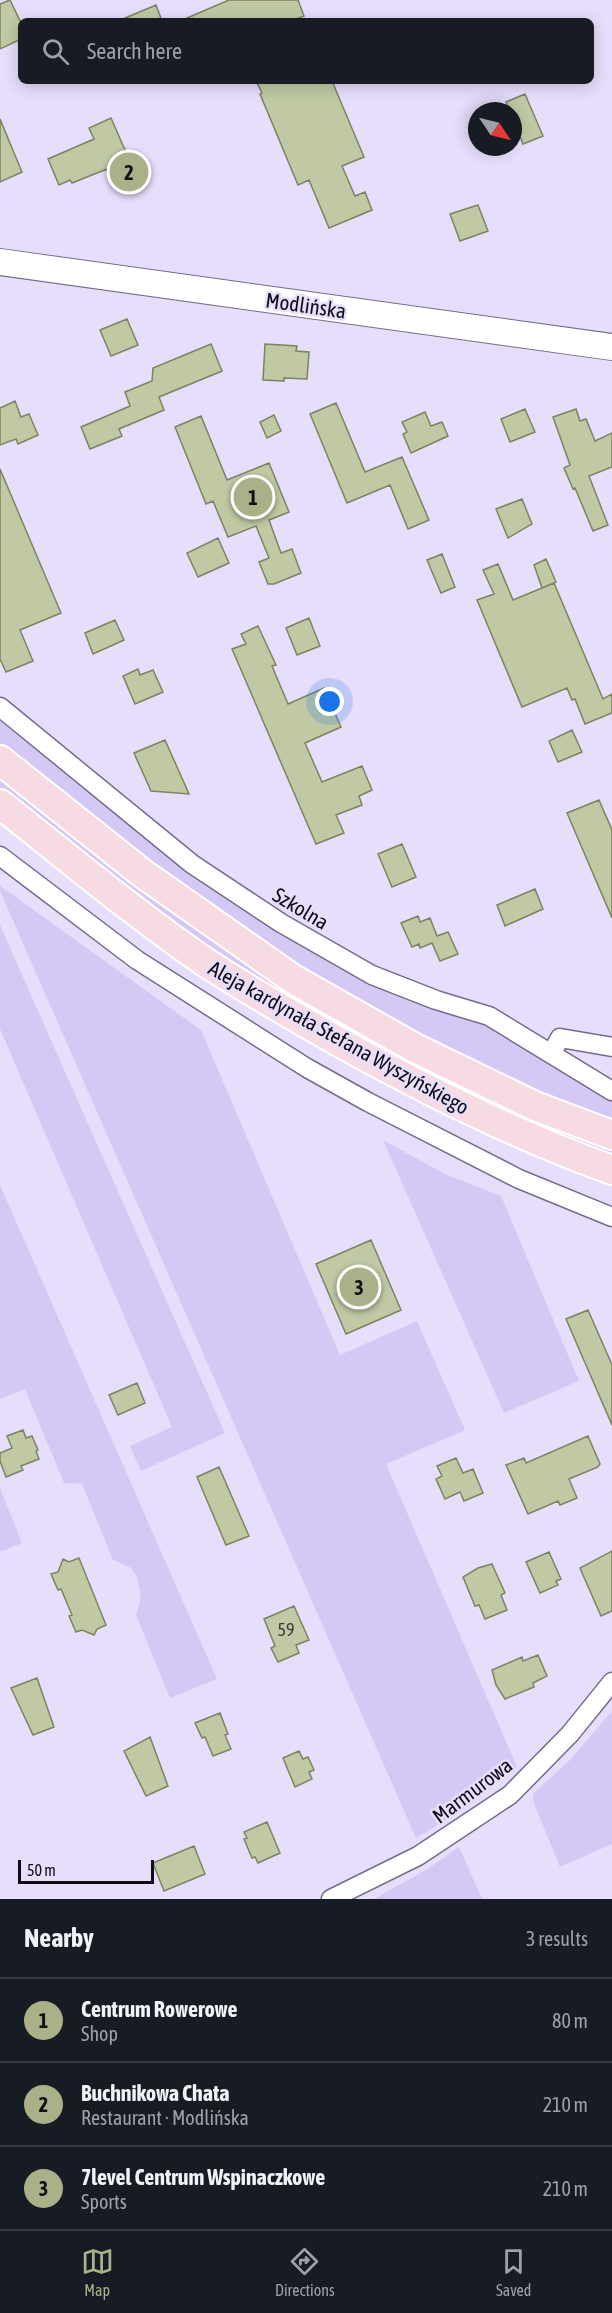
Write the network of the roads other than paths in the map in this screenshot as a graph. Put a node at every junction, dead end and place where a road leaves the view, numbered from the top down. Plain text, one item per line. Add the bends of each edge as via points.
1 (0, 262) edge
2 (612, 347) edge
3 (0, 707) edge
4 (0, 760) edge
5 (0, 804) edge
6 (0, 856) edge
7 (612, 1047) edge
8 (551, 1054) junction
9 (612, 1091) edge
10 (612, 1135) edge
11 (612, 1170) edge
12 (612, 1216) edge
13 (612, 1682) edge
14 (331, 1899) edge

1 - 2 main road, Modlińska
3 - 8 street, Szkolna via 192,864 281,923 372,975 489,1016
4 - 10 main road, Aleja kardynała Stefana Wyszyńskiego via 142,873 293,979 415,1048 535,1106
5 - 11 main road, Aleja kardynała Stefana Wyszyńskiego via 142,916 275,1006 482,1117
6 - 12 street via 137,960 307,1068 519,1179
7 - 8 street via 560,1038
8 - 9 street, Szkolna
13 - 14 street, Marmurowa via 570,1734 510,1795 418,1856

